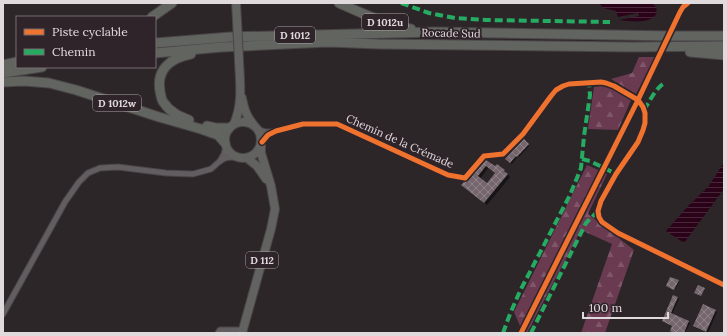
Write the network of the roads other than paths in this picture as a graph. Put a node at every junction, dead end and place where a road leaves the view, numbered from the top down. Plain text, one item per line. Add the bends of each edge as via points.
1 (172, 3) edge
2 (236, 3) edge
3 (339, 3) edge
4 (153, 16) edge
5 (434, 32) junction
6 (724, 36) edge
7 (156, 43) edge
8 (724, 46) edge
9 (222, 47) junction
10 (664, 49) junction
11 (156, 52) edge
12 (724, 55) edge
13 (16, 62) edge
14 (3, 65) edge
15 (36, 68) edge
16 (3, 73) edge
17 (3, 82) edge
18 (241, 93) junction
19 (232, 126) junction
20 (256, 127) junction
21 (276, 132) junction
22 (261, 144) junction
23 (226, 145) junction
24 (238, 158) junction
25 (247, 158) junction
26 (220, 161) junction
27 (271, 186) junction
28 (724, 285) edge
29 (3, 314) edge
30 (242, 331) edge
31 (218, 333) edge

1 - 4 highway
2 - 18 main road, bridge
3 - 5 highway, D 1012u via 376,20 404,28
5 - 6 highway, Rocade Sud / D 1012
5 - 7 highway, Rocade Sud / D 1012 via 230,37
8 - 10 highway
9 - 10 highway, Rocade Sud via 328,42
9 - 11 highway, Rocade Sud
9 - 19 highway via 181,56 169,63 162,72 159,84 162,102 178,116 204,126
10 - 12 highway
13 - 14 highway
15 - 16 highway
17 - 23 highway, D 1012w via 49,83 76,90 218,135
18 - 19 main road via 238,114
18 - 20 main road via 248,117
19 - 20 main road via 248,122
19 - 23 main road via 226,133
20 - 21 street via 266,132
20 - 22 main road via 261,134
21 - 22 street via 268,135
21 - 28 street, Chemin de la Crémade via 303,124 337,124 448,175 465,178 484,156 504,154 559,88 601,82 609,84 638,100 645,113 645,123 638,142 601,201 599,217 618,233
22 - 25 main road via 256,154
22 - 27 main road, D 112
23 - 24 main road
23 - 26 street
24 - 25 main road
24 - 26 street via 231,157
25 - 27 main road, D 112 via 261,170
26 - 29 street via 193,174 118,167 100,168 88,173 65,202
27 - 30 main road, D 112 via 275,209
30 - 31 street via 220,330

